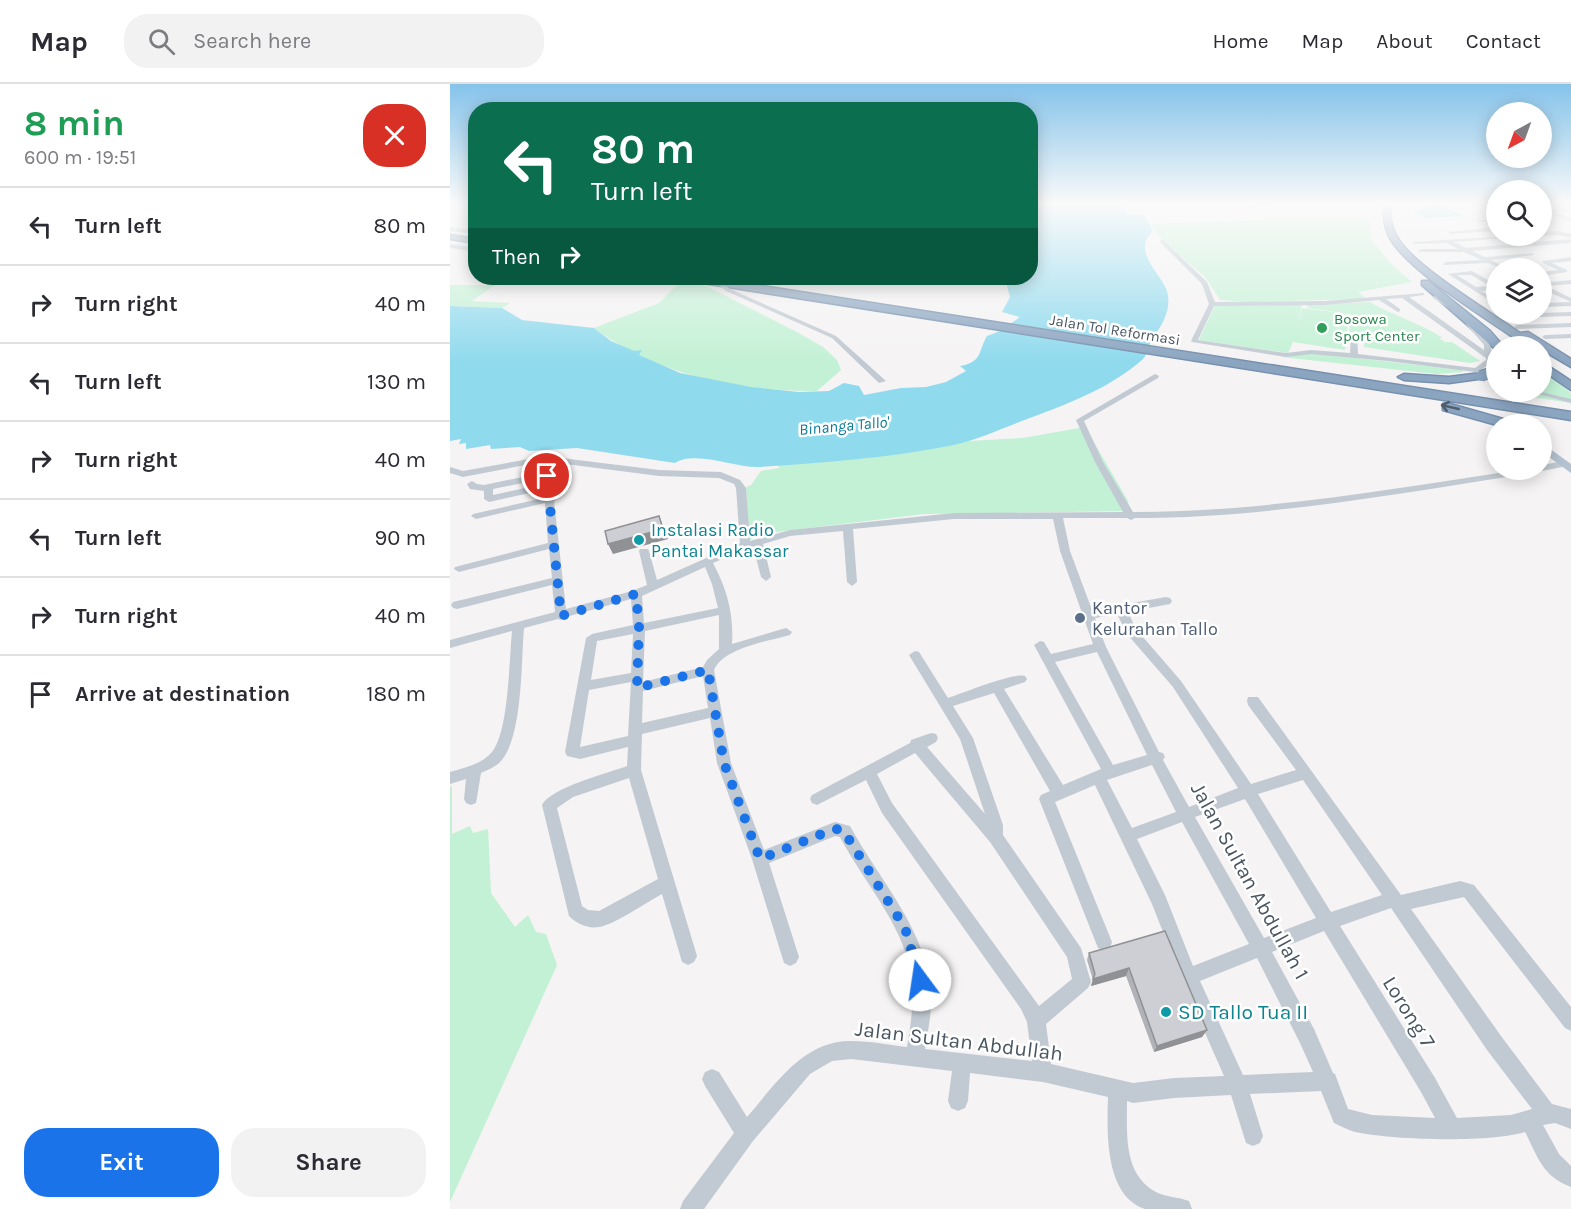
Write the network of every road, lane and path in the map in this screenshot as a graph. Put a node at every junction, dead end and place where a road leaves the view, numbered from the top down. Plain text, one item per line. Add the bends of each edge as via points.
1 (1178, 256) edge
2 (1397, 256) edge
3 (1398, 256) edge
4 (1408, 256) edge
5 (1479, 256) edge
6 (1565, 256) edge
7 (1410, 259) junction
8 (1486, 260) joint
9 (1445, 264) dead end
10 (1483, 269) dead end
11 (1486, 269) edge
12 (1568, 271) edge
13 (1552, 273) edge
14 (1486, 282) edge
15 (1571, 282) edge
16 (723, 285) edge
17 (755, 285) edge
18 (763, 285) edge
19 (784, 285) edge
20 (1552, 285) edge
21 (1486, 288) edge
22 (1475, 289) junction
23 (812, 291) junction
24 (1552, 291) edge
25 (1422, 294) dead end
26 (1405, 297) junction
27 (1435, 297) dead end
28 (1486, 298) edge
29 (1381, 299) junction
30 (1569, 299) edge
31 (1552, 302) edge
32 (1212, 304) junction
33 (1450, 307) junction
34 (1422, 309) junction
35 (1398, 310) dead end
36 (1552, 314) edge
37 (1571, 314) edge
38 (970, 319) junction
39 (1552, 322) edge
40 (1556, 325) junction
41 (1571, 325) edge
42 (1517, 327) dead end
43 (1571, 335) edge
44 (1354, 336) dead end
45 (1489, 336) edge
46 (1504, 336) edge
47 (1518, 336) edge
48 (1552, 336) edge
49 (1486, 343) edge
50 (1189, 353) junction
51 (1354, 355) junction
52 (1486, 355) edge
53 (1233, 356) junction
54 (1552, 361) edge
55 (1571, 364) edge
56 (1486, 365) edge
57 (1258, 367) junction
58 (1479, 373) junction
59 (1486, 373) edge
60 (1552, 373) edge
61 (1388, 375) junction
62 (1571, 375) edge
63 (1155, 376) dead end
64 (882, 381) dead end
65 (1571, 387) edge
66 (1552, 397) edge
67 (1571, 402) edge
68 (1501, 404) junction
69 (1571, 411) edge
70 (1571, 416) edge
71 (1486, 418) edge
72 (1571, 424) edge
73 (1552, 454) edge
74 (545, 459) junction
75 (1568, 467) edge
76 (1552, 468) edge
77 (450, 470) edge
78 (1486, 477) edge
79 (548, 481) junction
80 (472, 484) dead end
81 (551, 499) junction
82 (476, 516) dead end
83 (1057, 516) junction
84 (1131, 517) junction
85 (848, 527) junction
86 (757, 542) junction
87 (554, 545) junction
88 (745, 545) junction
89 (644, 551) dead end
90 (708, 563) junction
91 (459, 569) dead end
92 (766, 577) dead end
93 (557, 580) junction
94 (852, 582) dead end
95 (653, 587) junction
96 (636, 594) junction
97 (1166, 601) dead end
98 (457, 605) dead end
99 (1121, 609) junction
100 (725, 610) junction
101 (1089, 615) junction
102 (561, 616) junction
103 (518, 627) junction
104 (639, 627) junction
105 (786, 632) dead end
106 (450, 644) edge
107 (1040, 645) dead end
108 (1100, 647) junction
109 (725, 650) junction
110 (915, 655) dead end
111 (1049, 659) junction
112 (708, 670) junction
113 (1022, 679) dead end
114 (638, 682) junction
115 (583, 686) junction
116 (996, 686) junction
117 (1253, 701) dead end
118 (944, 704) junction
119 (715, 712) junction
120 (633, 735) junction
121 (1158, 757) junction
122 (474, 769) junction
123 (634, 770) junction
124 (868, 770) junction
125 (1305, 772) junction
126 (1104, 774) junction
127 (450, 778) edge
128 (1248, 791) junction
129 (1059, 792) junction
130 (471, 799) dead end
131 (817, 799) dead end
132 (1186, 815) junction
133 (1128, 836) junction
134 (995, 837) junction
135 (760, 859) junction
136 (668, 882) junction
137 (1396, 902) junction
138 (1326, 922) junction
139 (1104, 942) dead end
140 (1260, 951) junction
141 (688, 956) dead end
142 (790, 957) dead end
143 (1189, 977) junction
144 (1036, 1020) junction
145 (1571, 1022) edge
146 (915, 1056) junction
147 (962, 1062) junction
148 (1042, 1072) junction
149 (712, 1079) dead end
150 (1328, 1080) junction
151 (1238, 1086) junction
152 (1118, 1091) junction
153 (958, 1101) dead end
154 (1538, 1117) junction
155 (1571, 1119) edge
156 (1451, 1127) junction
157 (746, 1134) junction
158 (1253, 1136) dead end
159 (1571, 1177) edge
160 (691, 1209) edge
161 (1181, 1209) edge

1 - 32 street via 1202,279
2 - 45 highway
3 - 46 highway
4 - 7 highway
5 - 8 street
6 - 12 street via 1545,262
7 - 47 highway
7 - 55 highway
8 - 9 street
10 - 11 street
12 - 13 street
14 - 22 street via 1473,274 1451,274
15 - 20 street
16 - 64 street via 840,340
17 - 38 highway
18 - 23 highway
19 - 23 highway
21 - 22 street
22 - 28 street
23 - 38 highway
24 - 30 street
25 - 26 street
26 - 29 street
26 - 34 street
27 - 33 street
29 - 32 street
29 - 35 street
30 - 31 street
32 - 51 street via 1194,341 1286,355 1306,351
33 - 34 street
33 - 49 street
34 - 52 street
36 - 37 street
38 - 50 highway, Jalan Tol Reformasi
39 - 40 street
40 - 41 street
40 - 42 street
40 - 43 street
43 - 48 street
44 - 51 street
50 - 53 highway, Jalan Tol Reformasi
50 - 57 highway, Jalan Tol Reformasi
51 - 58 street
53 - 61 highway
53 - 69 highway
54 - 62 highway
56 - 58 street
57 - 68 highway
71 -> 57 highway
58 - 59 highway, bridge
58 - 61 highway via 1449,380
60 - 65 highway
61 - 67 highway
63 - 84 street via 1080,420
66 - 67 street
68 - 70 highway
68 - 72 highway
73 - 75 main road
74 - 77 street via 463,474
74 - 79 street
74 - 88 street via 659,473 725,476 741,488
75 - 76 street
78 - 84 street via 1330,501
79 - 80 street via 489,499 487,488
79 - 81 street
81 - 82 street
81 - 87 street
83 - 84 street
83 - 85 street via 954,516
83 - 101 street, Jalan Sultan Abdullah 1 via 1065,551
85 - 86 street via 790,533
85 - 94 street
86 - 88 street
86 - 92 street
87 - 91 street
87 - 93 street
88 - 90 street
89 - 95 street
90 - 95 street
90 - 100 street
93 - 98 street
93 - 102 street
95 - 96 street
96 - 102 street
96 - 104 street
97 - 99 street
99 - 101 street
99 - 128 street, Lorong 7 via 1131,631 1177,684
100 - 104 street
100 - 109 street
101 - 108 street, Jalan Sultan Abdullah 1
102 - 103 street
103 - 106 street
103 - 122 street via 504,746 494,759
104 - 114 street
104 - 115 street via 593,636
105 - 109 street
107 - 111 street
108 - 111 street
108 - 121 street, Jalan Sultan Abdullah 1
109 - 112 street
110 - 118 street
111 - 126 street
112 - 114 street
112 - 119 street
113 - 116 street
114 - 115 street
114 - 120 street
115 - 120 street via 572,753
116 - 118 street
116 - 129 street
117 - 125 street
118 - 134 street via 966,738 996,825
119 - 120 street
119 - 135 street via 724,763
120 - 123 street
121 - 126 street
121 - 132 street, Jalan Sultan Abdullah 1
122 - 127 street
122 - 130 street
123 - 136 street
123 - 136 street via 550,803 575,910 589,920 601,919
124 - 131 street
124 - 134 street via 924,741
124 - 144 street via 887,808 1006,971
125 - 128 street
125 - 137 street
126 - 129 street
126 - 133 street
128 - 132 street
128 - 138 street, Lorong 7
129 - 139 street via 1047,796 1046,804
132 - 133 street
132 - 140 street, Jalan Sultan Abdullah 1
133 - 143 street
134 - 144 street via 1073,949 1082,978 1078,987
135 - 142 street
135 - 146 street via 834,829 844,831 905,928 913,952 922,995
136 - 141 street
137 - 138 street
137 - 145 street via 1468,890
137 - 154 street via 1494,1043
138 - 140 street
138 - 156 street, Lorong 7
140 - 143 street
140 - 150 street, Jalan Sultan Abdullah 1
143 - 151 street
144 - 148 street
146 - 147 street, Jalan Sultan Abdullah
146 - 157 street, Jalan Sultan Abdullah via 851,1050 819,1056 783,1088
147 - 148 street, Jalan Sultan Abdullah
147 - 153 street
148 - 152 street, Jalan Sultan Abdullah
149 - 157 street
150 - 151 street, Jalan Sultan Abdullah
150 - 156 street, Jalan Sultan Abdullah 1 via 1336,1109 1349,1121 1362,1125
151 - 152 street, Jalan Sultan Abdullah
151 - 158 street
152 - 161 street via 1120,1158 1128,1182 1152,1202
154 - 155 street, Jalan Sultan Abdullah 1 via 1558,1113
154 - 156 street, Jalan Sultan Abdullah 1 via 1481,1129
154 - 159 street via 1553,1164
157 - 160 street, Jalan Sultan Abdullah

